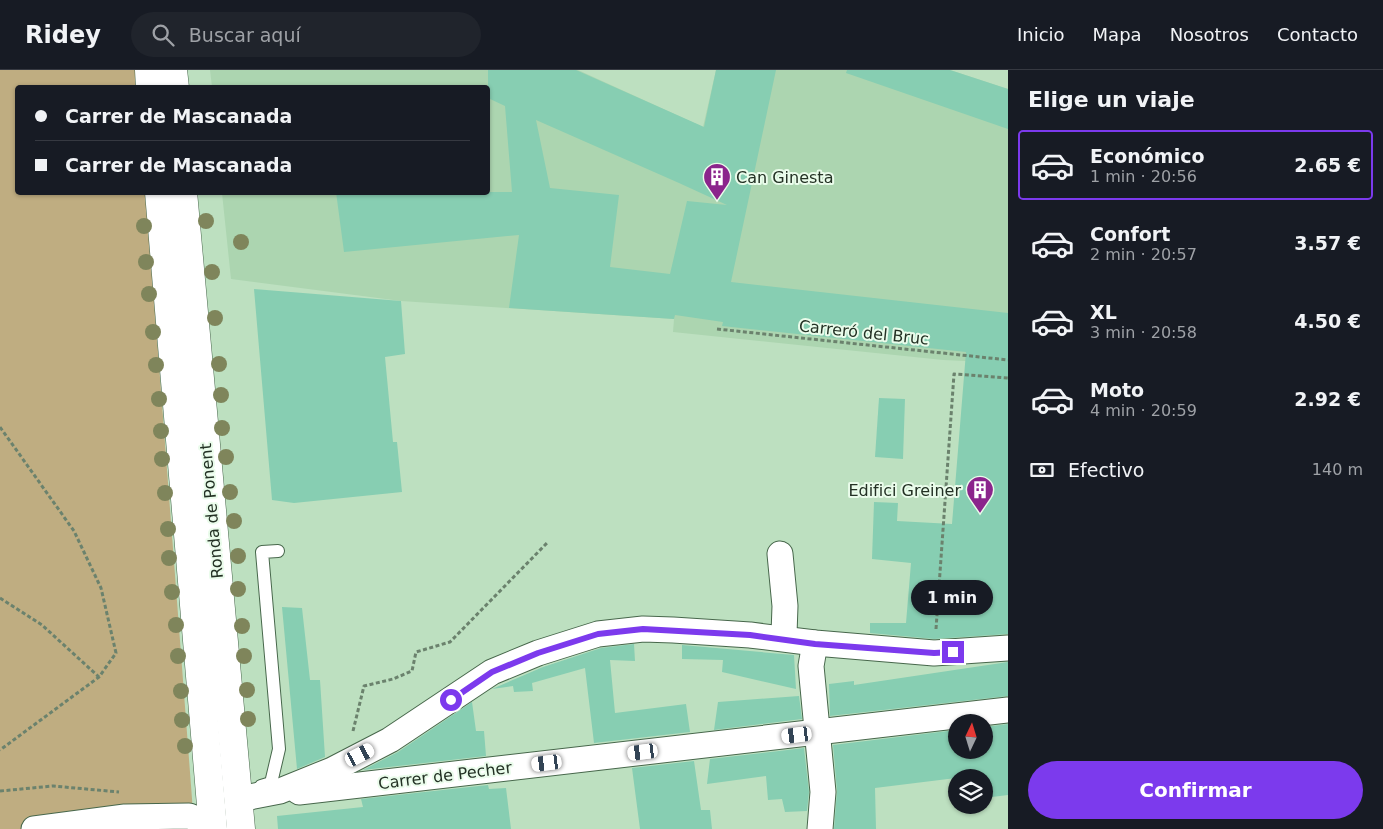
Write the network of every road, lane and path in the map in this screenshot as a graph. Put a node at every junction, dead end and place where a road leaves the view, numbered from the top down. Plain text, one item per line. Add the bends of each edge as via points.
1 (149, 70) edge
2 (173, 70) edge
3 (150, 85) edge
4 (175, 85) edge
5 (159, 195) edge
6 (183, 195) edge
7 (717, 329) dead end
8 (1008, 360) edge
9 (1008, 378) edge
10 (0, 427) edge
11 (547, 543) dead end
12 (278, 551) dead end
13 (780, 554) dead end
14 (0, 598) edge
15 (784, 634) dead end
16 (815, 644) junction
17 (1008, 648) edge
18 (934, 653) junction
19 (99, 677) junction
20 (1008, 710) edge
21 (817, 732) junction
22 (351, 737) dead end
23 (0, 750) edge
24 (0, 791) edge
25 (122, 792) dead end
26 (238, 793) junction
27 (212, 818) edge
28 (34, 829) edge
29 (241, 829) edge
30 (820, 829) edge

1 - 3 main road
2 - 4 main road
5 - 27 main road
6 - 26 main road, Ronda de Ponent
7 - 8 path, Carreró del Bruc
9 - 18 path via 954,374
10 - 19 path via 74,531 102,588 116,653
11 - 22 path via 450,642 416,652 412,671 364,686
12 - 26 lane via 262,552 278,749 269,786
13 - 15 street
14 - 19 path via 42,625
16 - 18 street
16 - 21 street via 811,666
16 - 26 street via 750,635 673,630 643,629 598,634 492,672 390,740 332,770 280,791
17 - 18 street
19 - 23 path
20 - 21 street, Carrer de Pecher
21 - 26 street, Carrer de Pecher
21 - 30 street via 823,792
24 - 25 path via 53,786
26 - 29 main road, Ronda de Ponent
27 - 28 street via 134,817

